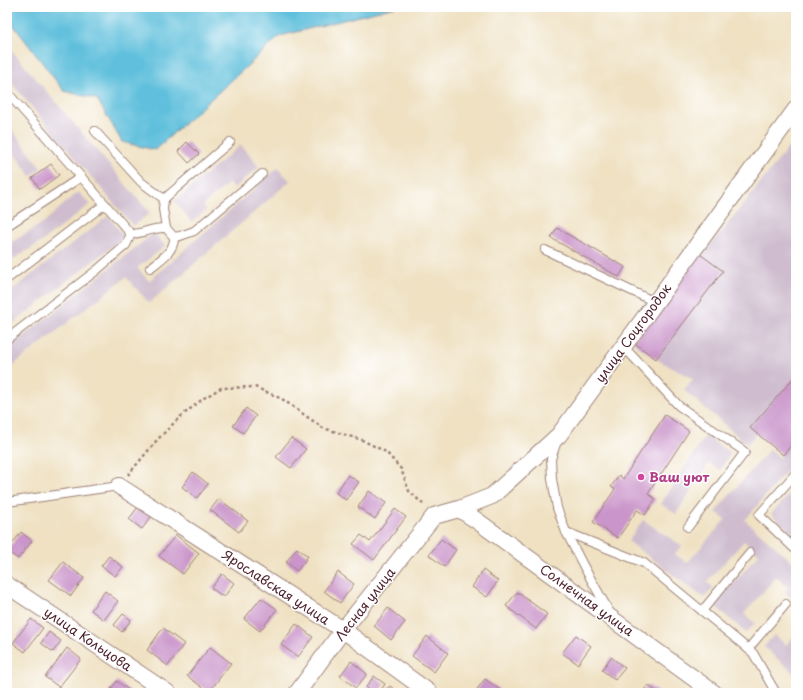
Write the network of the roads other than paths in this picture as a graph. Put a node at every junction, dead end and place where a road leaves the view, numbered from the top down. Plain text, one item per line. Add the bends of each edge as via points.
1 (7, 92) edge
2 (793, 119) edge
3 (95, 131) dead end
4 (230, 142) dead end
5 (262, 174) dead end
6 (81, 177) junction
7 (164, 199) junction
8 (105, 204) junction
9 (7, 226) edge
10 (166, 228) junction
11 (131, 234) junction
12 (174, 237) junction
13 (545, 250) dead end
14 (150, 268) dead end
15 (7, 279) edge
16 (655, 302) junction
17 (7, 339) edge
18 (623, 346) junction
19 (559, 435) junction
20 (796, 473) edge
21 (119, 486) joint
22 (7, 502) edge
23 (459, 509) junction
24 (434, 516) joint
25 (688, 528) dead end
26 (566, 532) junction
27 (796, 550) edge
28 (750, 553) dead end
29 (7, 585) edge
30 (786, 604) dead end
31 (702, 611) junction
32 (613, 619) junction
33 (343, 630) junction
34 (748, 649) junction
35 (695, 688) edge
36 (168, 693) edge
37 (297, 693) edge
38 (430, 693) edge
39 (714, 693) edge
40 (776, 693) edge

1 - 6 lane
2 - 16 street, улица Соцгородок
3 - 7 lane via 141,182
4 - 7 lane
5 - 12 lane via 194,230
6 - 8 lane
6 - 9 lane
7 - 10 lane
8 - 11 lane
8 - 15 lane
10 - 11 lane
10 - 12 lane
11 - 17 lane via 126,245 97,270
12 - 14 lane via 175,243 170,250
13 - 16 lane
16 - 18 street, улица Соцгородок
18 - 19 street, улица Соцгородок
18 - 25 lane via 679,406 745,452
19 - 23 street, улица Соцгородок via 492,496
19 - 26 lane via 552,459 552,479 557,508
20 - 27 lane via 759,515
21 - 22 lane
21 - 33 street, Ярославская улица
23 - 24 street, улица Соцгородок
23 - 32 street, Солнечная улица
24 - 33 street, Лесная улица
26 - 31 lane via 644,563
26 - 32 lane
28 - 31 lane
29 - 36 street, улица Кольцова
30 - 34 lane
31 - 34 lane
32 - 35 street, Солнечная улица
33 - 37 street, Лесная улица
33 - 38 street, Ярославская улица
34 - 40 lane via 753,653
35 - 39 street, Солнечная улица

